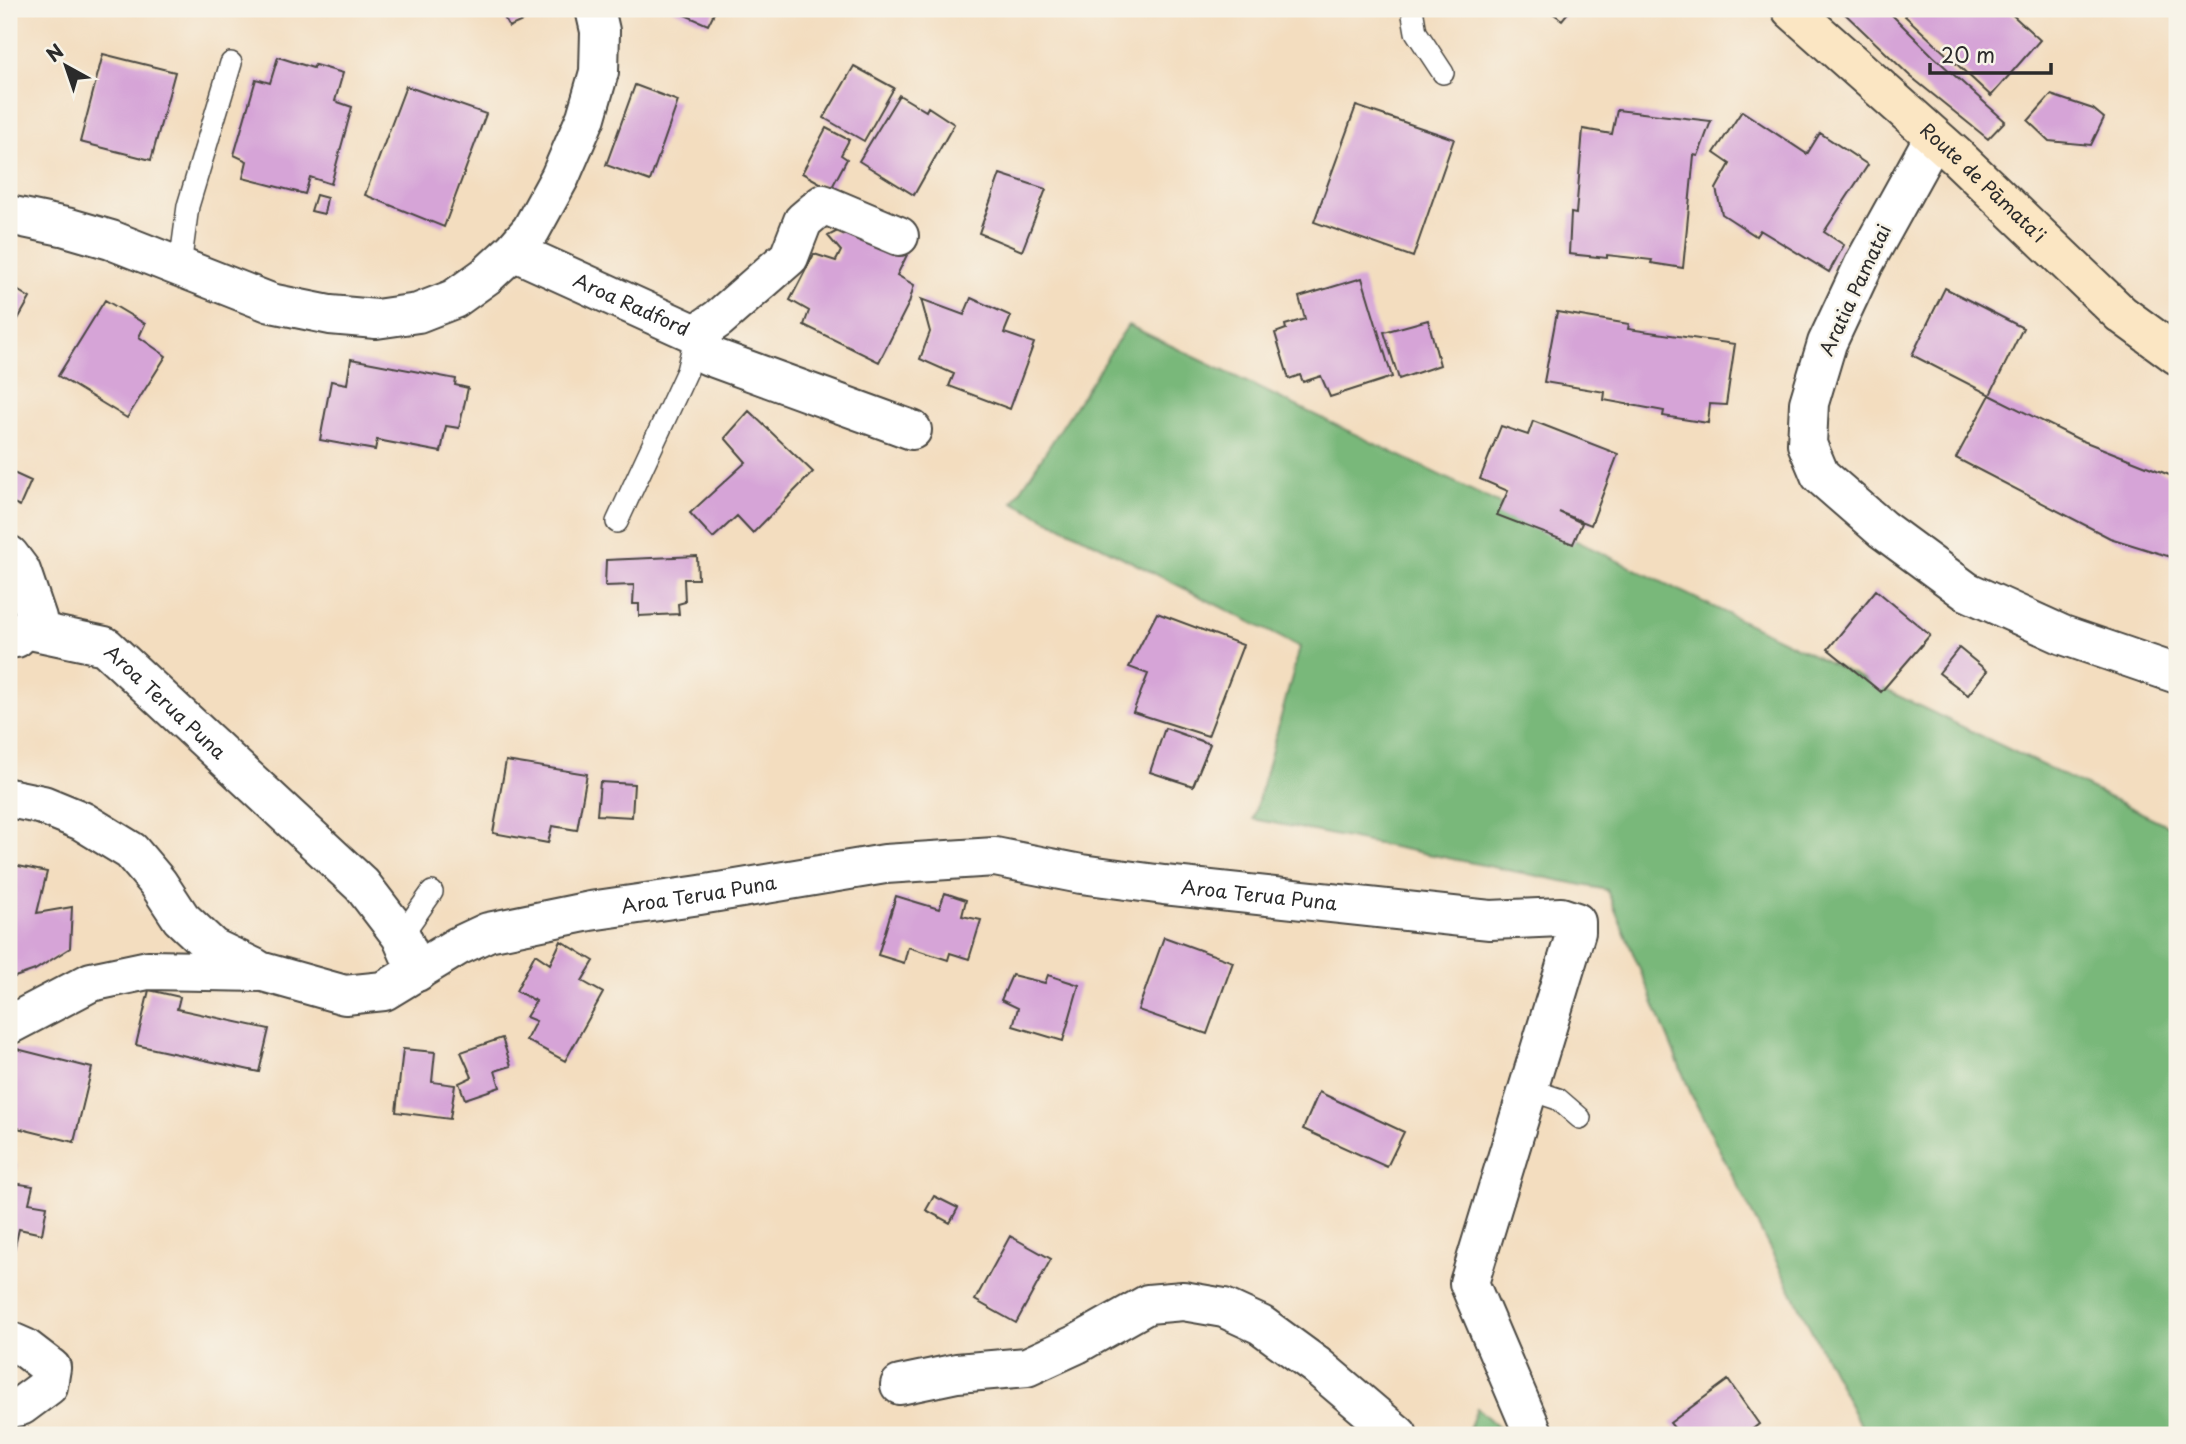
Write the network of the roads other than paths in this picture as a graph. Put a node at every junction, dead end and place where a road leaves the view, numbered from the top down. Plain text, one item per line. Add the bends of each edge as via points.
1 (595, 9) edge
2 (1412, 9) edge
3 (1791, 9) edge
4 (231, 63) dead end
5 (1443, 72) dead end
6 (1934, 137) junction
7 (9, 215) edge
8 (899, 236) dead end
9 (513, 251) junction
10 (180, 266) junction
11 (696, 334) junction
12 (2177, 355) edge
13 (912, 430) dead end
14 (617, 522) dead end
15 (9, 555) edge
16 (17, 634) edge
17 (2177, 674) edge
18 (9, 798) edge
19 (432, 892) dead end
20 (401, 936) junction
21 (263, 972) junction
22 (418, 972) junction
23 (9, 1025) edge
24 (1528, 1089) junction
25 (1580, 1118) dead end
26 (14, 1347) edge
27 (900, 1385) dead end
28 (9, 1408) edge
29 (1398, 1435) edge
30 (1534, 1435) edge

1 - 9 street via 600,31 599,72 586,117 560,177 531,230
2 - 5 lane via 1416,32
3 - 6 main road, Route de Pāmata'i
4 - 10 lane via 188,206
6 - 12 main road, Route de Pāmata'i via 2121,314
6 - 17 street, Aratia Pamatai via 1865,262 1827,343 1809,403 1807,444 1820,475 1966,592 2063,635
7 - 10 street via 66,226
8 - 11 street, Aroa Radford via 822,204 803,221 789,257
9 - 10 street via 454,299 418,313 376,320 271,303
9 - 11 street, Aroa Radford
11 - 13 street via 709,356
11 - 14 lane via 687,371
15 - 16 street, Aroa Terua Puna via 21,571 37,618
16 - 20 street, Aroa Terua Puna via 105,646 362,885
18 - 21 street, Aroa Terua Puna via 43,805 82,821 131,851 181,918 213,948
19 - 20 lane
20 - 22 street, Aroa Terua Puna
21 - 22 street, Aroa Terua Puna via 345,995 384,991
21 - 23 street, Aroa Terua Puna via 148,970 90,982
22 - 24 street, Aroa Terua Puna via 488,932 590,911 885,864 995,857 1109,878 1476,918 1561,917 1576,922 1576,932
24 - 25 lane via 1558,1099
24 - 30 street, Aroa Terua Puna via 1469,1283
26 - 28 street via 51,1368 48,1386 21,1406
27 - 29 street via 957,1373 1027,1367 1148,1304 1183,1301 1224,1308 1261,1325

